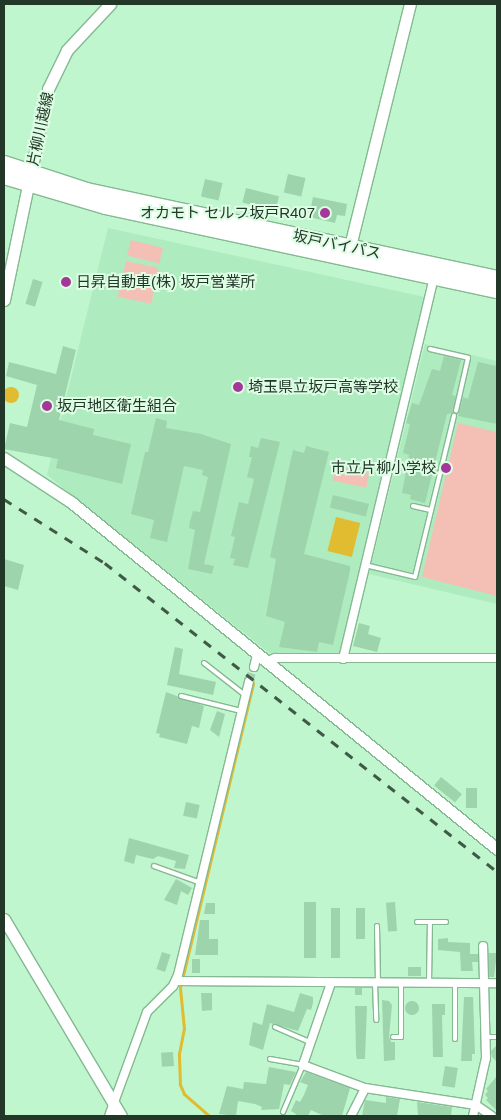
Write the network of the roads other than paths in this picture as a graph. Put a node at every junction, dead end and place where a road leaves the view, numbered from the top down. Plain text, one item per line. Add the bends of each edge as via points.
1 (110, 4) edge
2 (410, 4) edge
3 (4, 163) edge
4 (4, 177) edge
5 (29, 179) junction
6 (350, 246) junction
7 (434, 277) junction
8 (497, 278) edge
9 (497, 291) edge
10 (4, 300) edge
11 (430, 348) dead end
12 (4, 458) edge
13 (413, 506) dead end
14 (431, 510) junction
15 (365, 566) junction
16 (497, 658) edge
17 (343, 659) junction
18 (259, 661) junction
19 (204, 663) dead end
20 (249, 682) tunnel mouth
21 (245, 694) junction
22 (181, 696) dead end
23 (241, 711) junction
24 (497, 849) edge
25 (154, 866) dead end
26 (201, 883) junction
27 (4, 919) edge
28 (417, 922) dead end
29 (430, 922) junction
30 (446, 922) dead end
31 (377, 926) dead end
32 (483, 946) dead end
33 (176, 981) junction
34 (331, 983) junction
35 (377, 983) junction
36 (400, 983) junction
37 (429, 983) junction
38 (455, 983) junction
39 (484, 983) junction
40 (497, 983) edge
41 (376, 1020) dead end
42 (275, 1027) dead end
43 (393, 1037) dead end
44 (486, 1037) junction
45 (497, 1037) edge
46 (455, 1039) dead end
47 (312, 1043) junction
48 (270, 1059) dead end
49 (303, 1065) junction
50 (365, 1088) junction
51 (114, 1104) junction
52 (476, 1105) junction
53 (283, 1112) dead end
54 (109, 1116) edge
55 (121, 1116) edge
56 (351, 1116) edge
57 (473, 1116) edge
58 (492, 1116) edge

1 - 5 street, 片柳川越線 via 81,31 54,73 42,107
2 - 6 street
3 - 5 highway, 坂戸バイパス
4 - 5 highway, 坂戸バイパス
5 - 6 highway, 坂戸バイパス
5 - 7 highway, 坂戸バイパス via 96,205
5 - 10 street, 片柳川越線
6 - 8 highway, 坂戸バイパス
7 - 9 highway, 坂戸バイパス
7 - 15 street
11 - 14 lane via 468,358
12 - 18 street via 72,502
13 - 14 lane
14 - 15 lane via 415,577
15 - 17 street
16 - 17 street
17 - 18 street via 275,658
18 - 24 street
19 - 21 lane
20 - 21 street
21 - 23 street
22 - 23 lane
23 - 26 street
25 - 26 lane
26 - 33 street
27 - 51 street
28 - 29 lane
29 - 30 lane
29 - 37 lane
31 - 35 lane
32 - 39 street
33 - 34 street
33 - 51 street via 147,1012
34 - 35 street
34 - 47 street
35 - 36 street
35 - 41 lane
36 - 37 street
36 - 43 lane via 401,1037
37 - 38 street
38 - 39 street
38 - 46 lane
39 - 40 street
39 - 44 street
42 - 47 lane
44 - 45 lane
44 - 52 street via 486,1058
47 - 49 street
48 - 49 lane
49 - 50 street
49 - 53 lane
50 - 52 street
50 - 56 street
51 - 54 street
51 - 55 street
52 - 57 street
52 - 58 street

